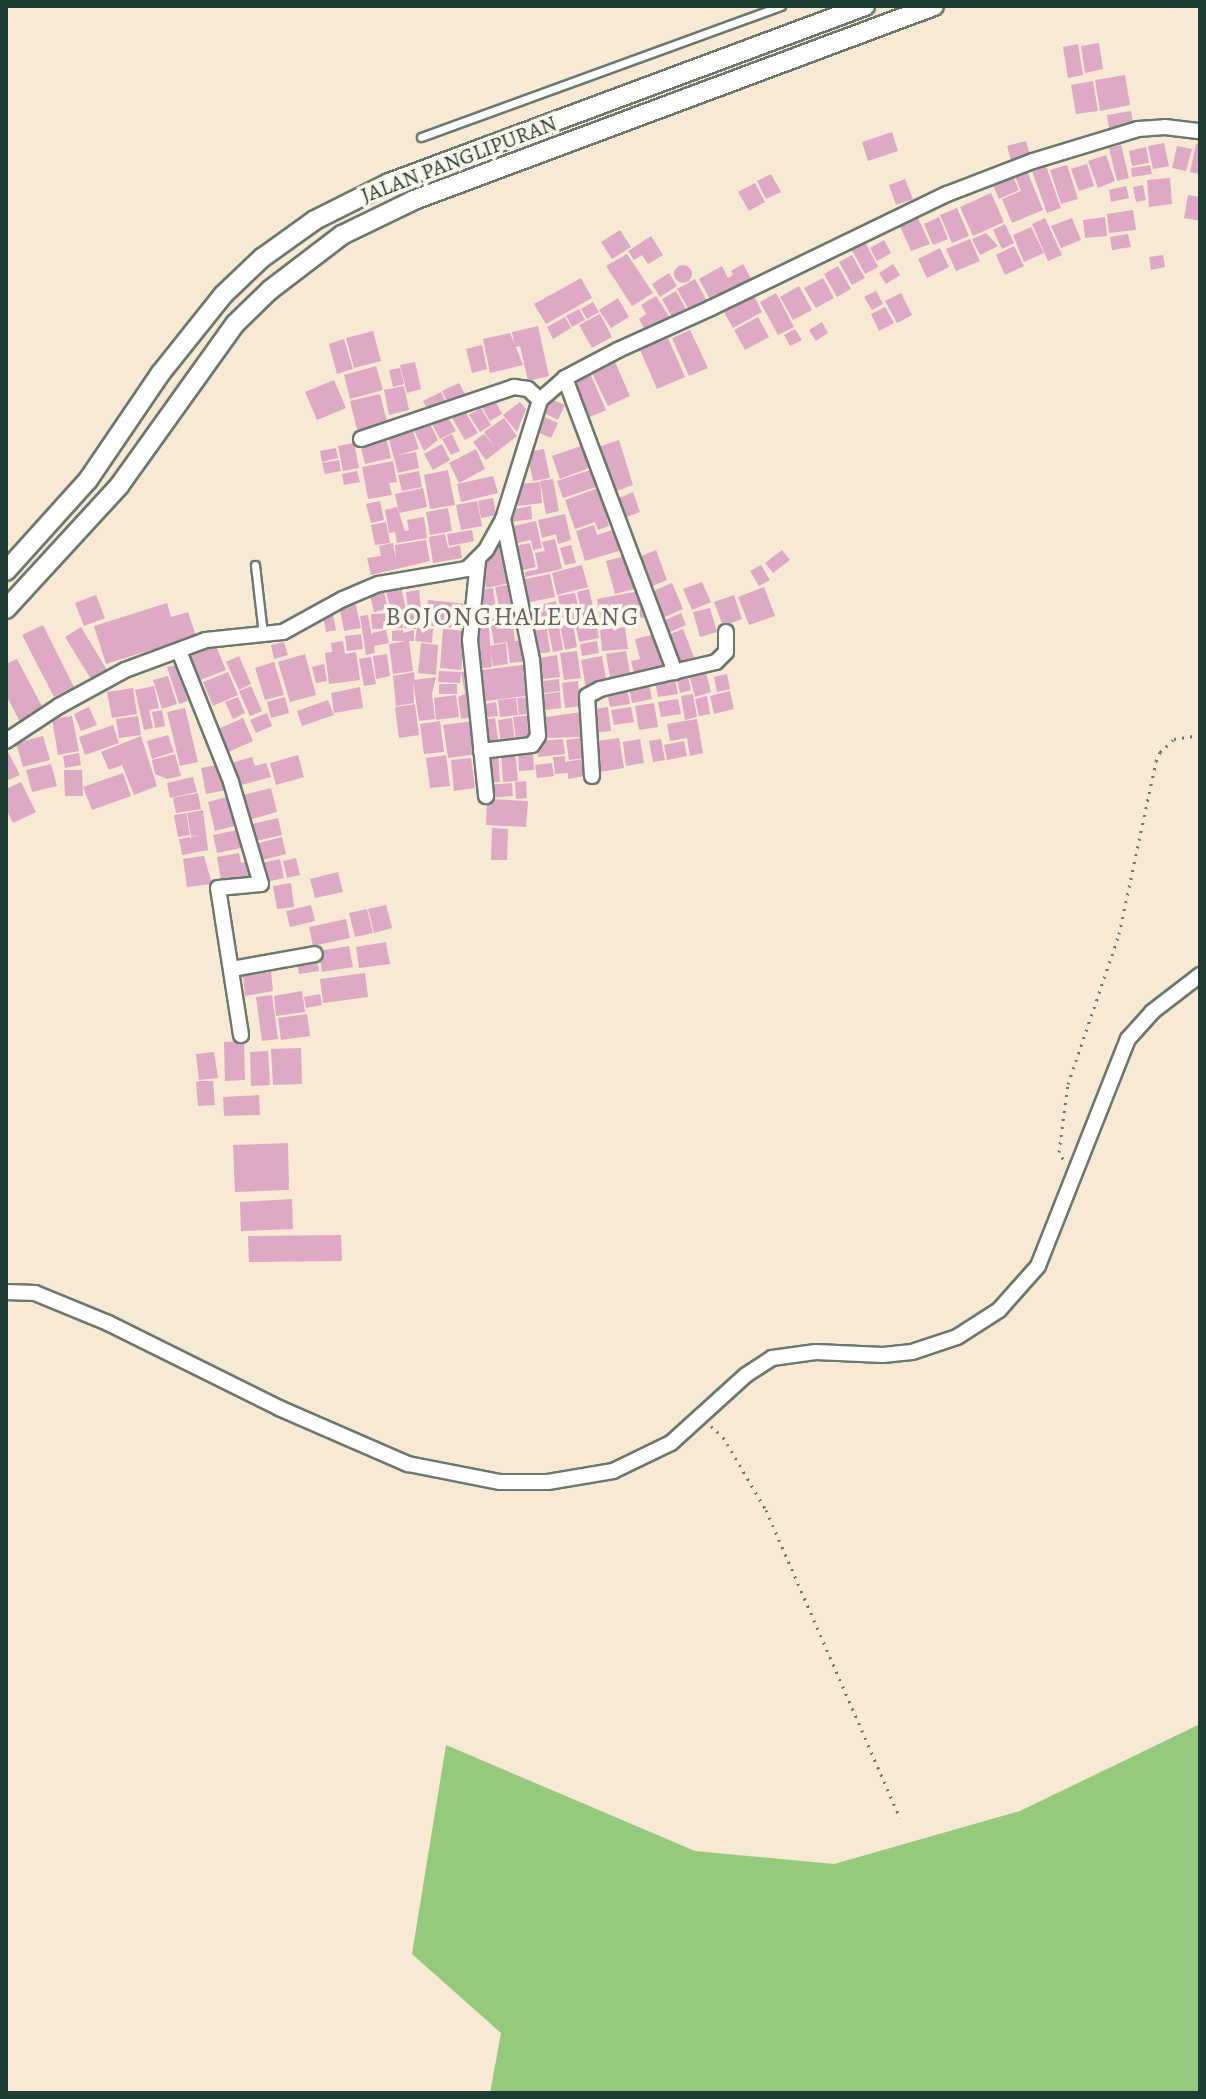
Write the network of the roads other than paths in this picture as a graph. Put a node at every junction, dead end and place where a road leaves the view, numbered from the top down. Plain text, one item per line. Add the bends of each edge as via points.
1 (781, 6) edge
2 (934, 6) edge
3 (856, 8) edge
4 (598, 105) junction
5 (606, 128) junction
6 (1200, 131) edge
7 (421, 137) dead end
8 (565, 378) junction
9 (540, 400) junction
10 (361, 439) dead end
11 (503, 519) junction
12 (478, 560) junction
13 (255, 565) dead end
14 (6, 571) edge
15 (6, 609) edge
16 (726, 632) dead end
17 (263, 636) junction
18 (179, 651) junction
19 (675, 672) junction
20 (6, 741) edge
21 (481, 751) junction
22 (592, 776) dead end
23 (486, 796) dead end
24 (315, 954) dead end
25 (232, 969) junction
26 (1200, 975) edge
27 (241, 1035) dead end
28 (6, 1292) edge

1 - 7 lane
2 - 5 main road, JALAN PANGLIPURAN
3 - 4 main road, JALAN PANGLIPURAN
4 - 5 main road
4 - 14 main road, JALAN PANGLIPURAN via 389,183 315,220 262,258 195,328 88,480
5 - 15 main road, JALAN PANGLIPURAN via 414,200 368,220 313,254 235,324 119,486
6 - 8 street via 1138,129 947,194
8 - 9 street
8 - 19 street
9 - 10 street via 528,389 514,387
9 - 11 street
11 - 12 street
11 - 21 street via 532,660 538,736 532,745
12 - 17 street via 452,574 379,584 303,623
12 - 21 street via 470,640
13 - 17 lane
16 - 19 street via 723,658
17 - 18 street via 206,640
18 - 20 street via 86,690
18 - 25 street via 231,782 261,884 218,888
19 - 22 street via 587,696
21 - 23 street
24 - 25 street
25 - 27 street
26 - 28 street via 1152,1012 1128,1039 1038,1266 1011,1300 957,1337 912,1352 816,1352 772,1358 655,1453 613,1471 548,1482 500,1482 408,1464 65,1305 35,1293

